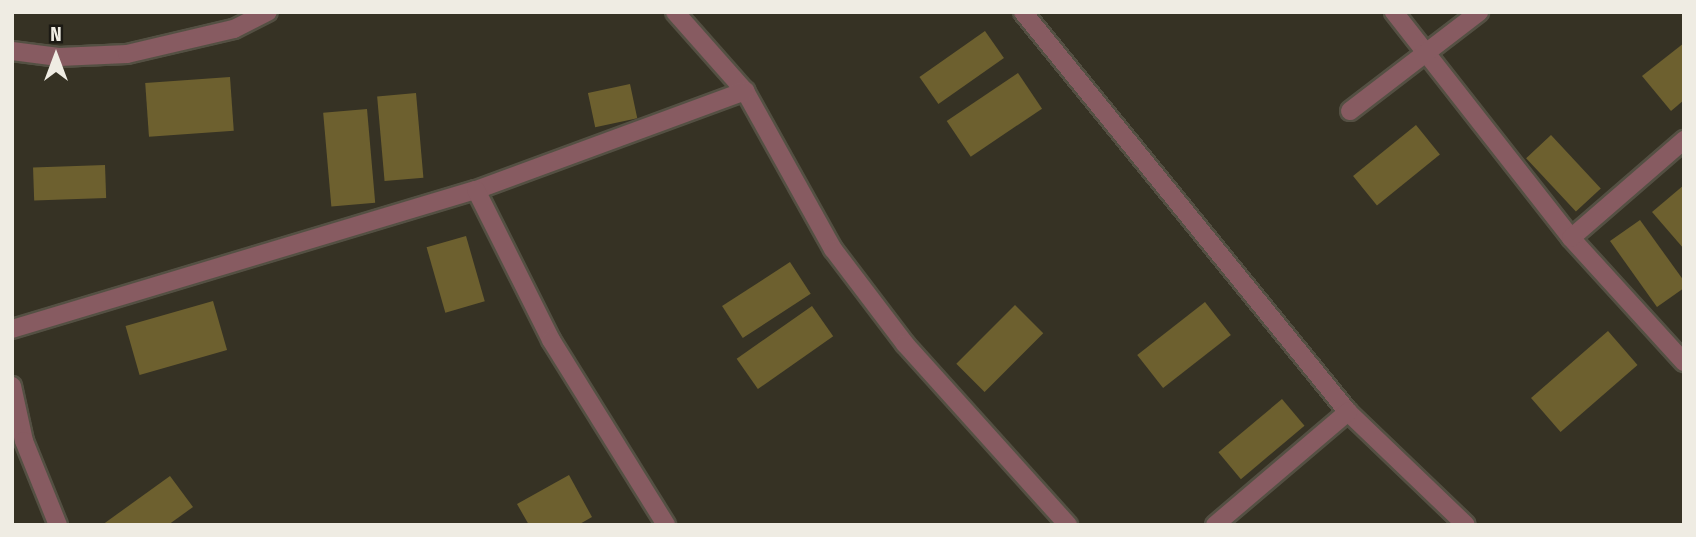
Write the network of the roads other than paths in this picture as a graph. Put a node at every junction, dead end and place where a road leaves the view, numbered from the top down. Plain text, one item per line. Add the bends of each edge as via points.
1 (268, 12) edge
2 (675, 12) edge
3 (1023, 12) edge
4 (1394, 12) edge
5 (1479, 12) edge
6 (12, 51) edge
7 (1425, 51) junction
8 (745, 91) junction
9 (1350, 111) dead end
10 (1684, 140) edge
11 (475, 190) junction
12 (1571, 238) junction
13 (12, 328) edge
14 (1684, 362) edge
15 (12, 386) edge
16 (1348, 412) junction
17 (58, 525) edge
18 (666, 525) edge
19 (1068, 525) edge
20 (1215, 525) edge
21 (1466, 525) edge

1 - 6 street via 234,29 127,54 59,58
2 - 8 street
3 - 16 street
4 - 7 street
5 - 7 street
7 - 9 street
7 - 12 street
8 - 11 street
8 - 19 street via 833,249 905,344
10 - 12 street
11 - 13 street
11 - 18 street via 551,340
12 - 14 street
15 - 17 street via 24,440
16 - 20 street
16 - 21 street

